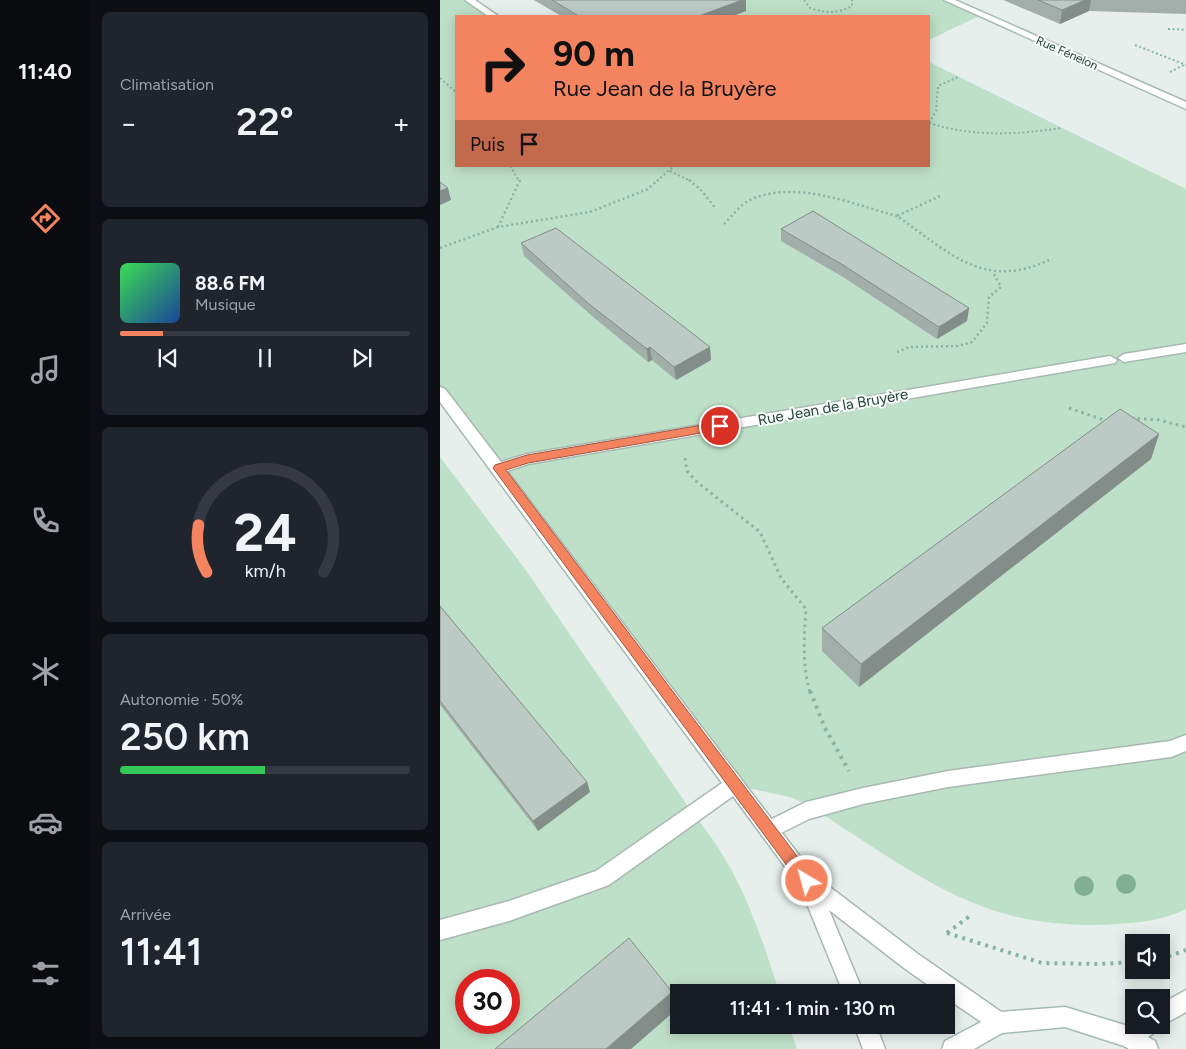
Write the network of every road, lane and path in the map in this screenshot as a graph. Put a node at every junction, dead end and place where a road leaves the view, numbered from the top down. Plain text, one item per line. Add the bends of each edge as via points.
1 (469, 0) edge
2 (804, 0) edge
3 (852, 0) edge
4 (948, 0) edge
5 (833, 14) junction
6 (492, 15) edge
7 (828, 15) edge
8 (1168, 29) dead end
9 (1186, 30) edge
10 (1135, 45) dead end
11 (1186, 66) edge
12 (958, 77) dead end
13 (440, 78) edge
14 (455, 91) edge
15 (1186, 106) edge
16 (930, 122) edge
17 (930, 123) edge
18 (1061, 128) dead end
19 (511, 167) edge
20 (673, 167) edge
21 (670, 171) junction
22 (940, 196) dead end
23 (716, 210) dead end
24 (897, 216) junction
25 (724, 224) dead end
26 (498, 227) junction
27 (440, 248) edge
28 (1049, 260) dead end
29 (993, 272) junction
30 (1186, 348) edge
31 (897, 352) dead end
32 (1124, 358) dead end
33 (1110, 360) dead end
34 (440, 392) edge
35 (1069, 408) dead end
36 (1127, 419) edge
37 (1110, 421) edge
38 (1186, 428) edge
39 (681, 433) junction
40 (499, 468) junction
41 (1186, 743) edge
42 (734, 785) junction
43 (864, 796) junction
44 (770, 830) junction
45 (807, 881) junction
46 (970, 916) dead end
47 (440, 930) edge
48 (1186, 950) edge
49 (1170, 956) edge
50 (1125, 963) edge
51 (850, 984) edge
52 (1186, 1000) edge
53 (1170, 1010) edge
54 (1000, 1023) junction
55 (868, 1034) edge
56 (1133, 1034) edge
57 (1130, 1036) junction
58 (874, 1049) edge
59 (953, 1049) edge
60 (1147, 1049) edge

1 - 6 street
2 - 5 path via 810,8
3 - 5 path via 852,6 845,12
4 - 15 street, Rue Fénelon
5 - 7 path
8 - 9 path
10 - 11 path
12 - 16 path via 938,86 938,106
13 - 14 path
17 - 18 path via 940,128 1009,134
19 - 26 path via 520,180
20 - 21 path
21 - 23 path via 681,174 700,188
21 - 26 path via 648,189 590,212
22 - 24 path
24 - 25 path via 822,196 777,192 748,201
24 - 29 path via 963,260
26 - 27 path
28 - 29 path via 1022,270
29 - 31 path via 1001,287 989,297 987,323 972,342 957,346 909,347
30 - 32 street
33 - 39 street, Rue Jean de la Bruyère
34 - 40 street
35 - 37 path
36 - 38 path via 1143,417 1173,422
39 - 40 street, Rue Jean de la Bruyère via 527,459
39 - 43 path via 687,471 760,532 781,578 806,609 802,650 811,697
40 - 42 street
41 - 43 street via 1172,749 948,779
42 - 44 street
42 - 47 street via 602,878 509,911
43 - 44 street via 806,812
44 - 45 street
45 - 51 street
45 - 54 street via 911,961
46 - 50 path via 947,933 1042,963
48 - 49 path
52 - 53 street
54 - 57 street via 1064,1017
54 - 59 street
55 - 58 street
56 - 57 street
57 - 60 street

